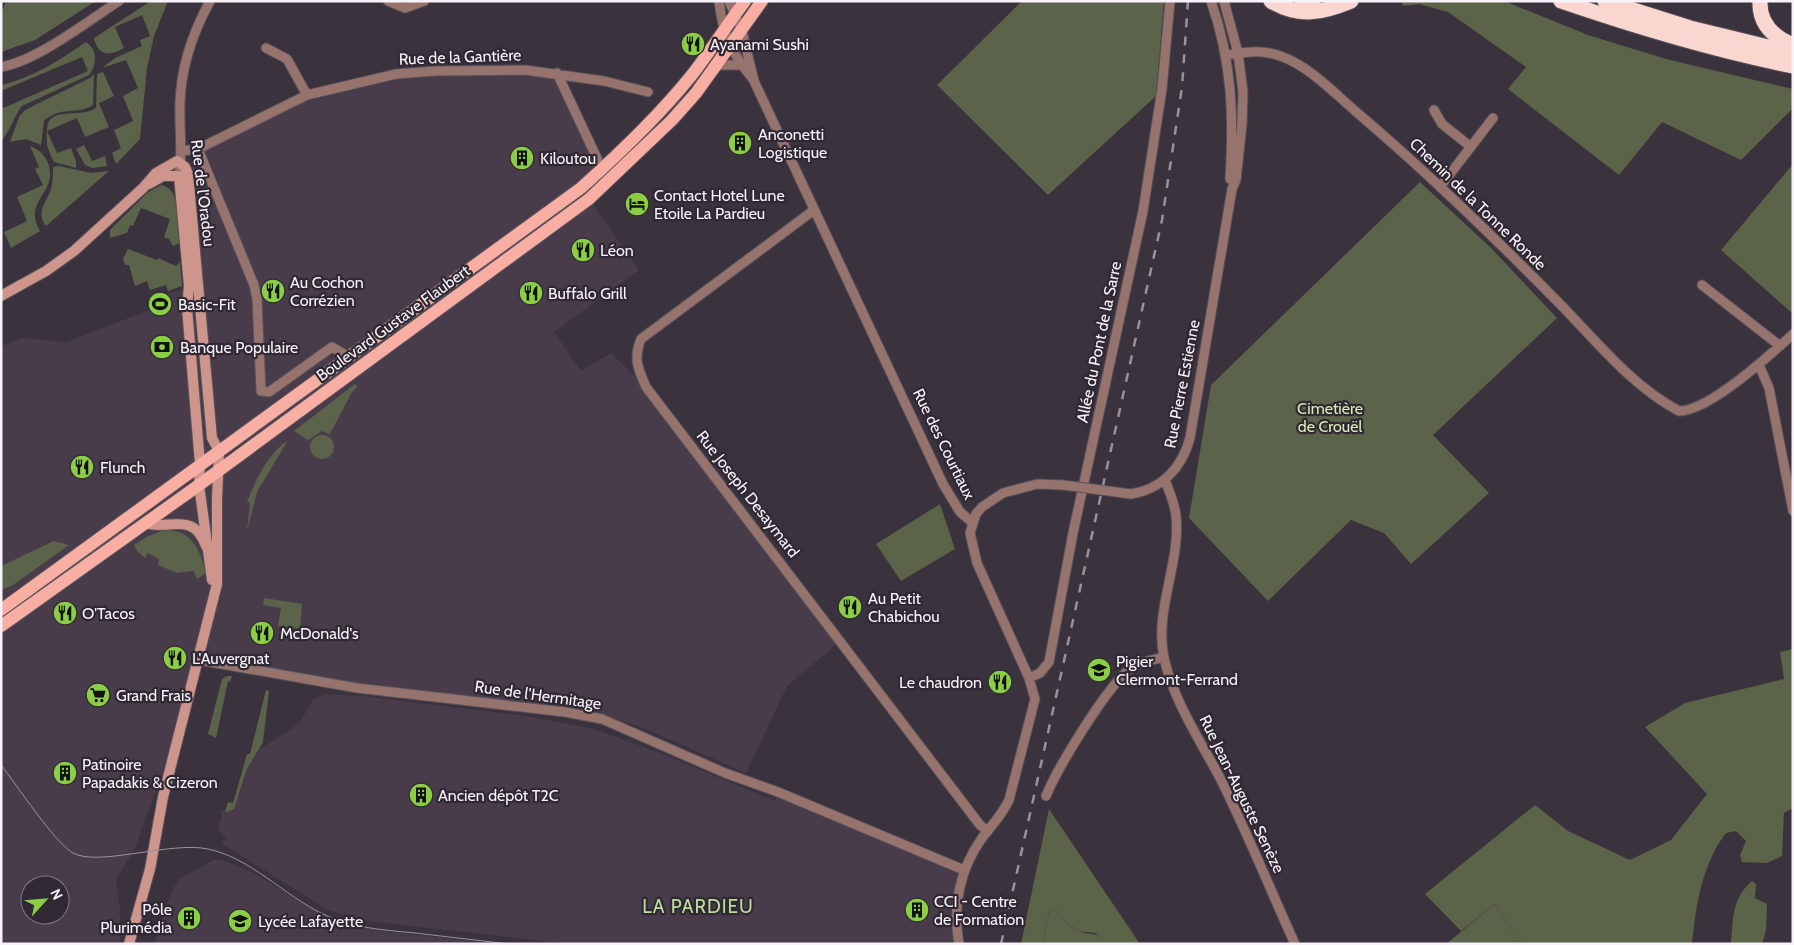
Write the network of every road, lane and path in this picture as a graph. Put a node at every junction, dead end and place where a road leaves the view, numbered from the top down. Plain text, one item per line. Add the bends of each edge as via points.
1 (119, 1) edge
2 (210, 1) edge
3 (388, 1) edge
4 (424, 1) edge
5 (719, 1) edge
6 (729, 1) edge
7 (745, 1) edge
8 (762, 1) edge
9 (1170, 1) edge
10 (1211, 1) edge
11 (1224, 1) edge
12 (1271, 1) edge
13 (1302, 1) edge
14 (1313, 1) edge
15 (1351, 1) edge
16 (1560, 1) edge
17 (1605, 1) edge
18 (1760, 1) edge
19 (736, 13) junction
20 (742, 31) junction
21 (723, 32) junction
22 (1793, 45) edge
23 (730, 46) junction
24 (266, 48) dead end
25 (1238, 53) junction
26 (1793, 53) edge
27 (1227, 55) junction
28 (717, 65) junction
29 (742, 65) junction
30 (1793, 66) edge
31 (1, 67) edge
32 (558, 73) junction
33 (754, 81) junction
34 (648, 92) dead end
35 (307, 95) junction
36 (1434, 110) dead end
37 (1493, 118) dead end
38 (1471, 147) junction
39 (198, 149) junction
40 (181, 151) junction
41 (182, 163) junction
42 (602, 169) junction
43 (180, 176) junction
44 (144, 187) junction
45 (1440, 187) junction
46 (1232, 189) junction
47 (814, 210) junction
48 (1702, 285) dead end
49 (1, 296) edge
50 (1793, 334) edge
51 (1780, 346) junction
52 (349, 357) junction
53 (1759, 365) junction
54 (219, 452) junction
55 (200, 464) junction
56 (217, 471) junction
57 (1165, 480) junction
58 (199, 484) junction
59 (1793, 511) edge
60 (146, 523) junction
61 (972, 523) junction
62 (208, 554) junction
63 (213, 596) junction
64 (1, 610) edge
65 (1, 626) edge
66 (1164, 657) junction
67 (199, 660) junction
68 (1029, 678) junction
69 (1046, 796) dead end
70 (988, 831) junction
71 (964, 870) junction
72 (129, 944) edge
73 (959, 944) edge
74 (1295, 944) edge

1 - 31 street via 43,50
2 - 40 street, Rue de l'Oradou via 190,44 182,75
3 - 4 street via 405,8
5 - 21 street
6 - 19 street, Rue des Courtiaux
7 - 19 main road, Boulevard Gustave Flaubert
8 - 20 main road, Boulevard Gustave Flaubert
9 - 68 street, Allée du Pont de la Sarre via 1162,89 1143,211 1073,533 1049,662 1040,673
10 - 27 street, Rue Pierre Estienne
11 - 25 street, Rue Pierre Estienne
12 - 15 highway via 1287,9 1310,14 1328,11
13 - 14 highway
16 - 30 highway via 1735,55
17 - 26 highway via 1690,28
18 - 22 highway via 1761,16 1768,28 1778,38
19 - 20 street, Rue des Courtiaux
19 - 21 main road, Boulevard Gustave Flaubert
20 - 23 main road, Boulevard Gustave Flaubert
20 - 33 street, Rue des Courtiaux
21 - 23 street
21 - 42 main road, Boulevard Gustave Flaubert via 665,106
23 - 28 main road, Boulevard Gustave Flaubert
23 - 29 street
24 - 35 street via 287,59
25 - 27 street, Chemin de la Tonne Ronde
25 - 45 street, Chemin de la Tonne Ronde via 1260,50 1299,65
25 - 46 street, Rue Pierre Estienne via 1243,92 1242,124 1236,180
27 - 46 street, Rue Pierre Estienne via 1233,107
28 - 29 street
28 - 56 main road, Boulevard Gustave Flaubert via 672,120 589,199
29 - 33 street
32 - 34 street, Rue de la Gantière
32 - 35 street, Rue de la Gantière via 516,70 396,74
32 - 42 street
33 - 47 street, Rue des Courtiaux
35 - 39 street, Rue de la Gantière
36 - 38 street via 1442,124
37 - 38 street
38 - 45 street
39 - 40 street, Rue de la Gantière
39 - 52 street via 254,285 261,391 269,392 332,347
40 - 41 street, Rue de l'Oradou
41 - 43 street
41 - 44 main road via 172,162
41 - 54 main road, Rue de l'Oradou via 188,174 212,438
42 - 52 main road, Boulevard Gustave Flaubert via 562,203
43 - 44 main road via 163,176
43 - 55 main road, Rue de l'Oradou
44 - 49 main road via 74,251
45 - 53 street, Chemin de la Tonne Ronde via 1632,377 1665,404 1678,411 1701,406
46 - 57 street, Rue Pierre Estienne via 1190,438 1182,459
47 - 61 street, Rue des Courtiaux via 943,484 960,512
47 - 70 street, Rue Joseph Desaymard via 642,340 636,352 637,367 646,386 980,825
48 - 51 street
50 - 51 street
51 - 53 street
52 - 54 main road, Boulevard Gustave Flaubert
53 - 59 street via 1769,388
54 - 55 main road, Boulevard Gustave Flaubert
54 - 56 main road
55 - 58 main road, Rue de l'Oradou
55 - 64 main road, Boulevard Gustave Flaubert
56 - 58 main road, Boulevard Gustave Flaubert
56 - 63 main road via 218,575
57 - 61 street, bridge via 1151,490 1131,494 1037,484 1003,493 982,507
57 - 66 street via 1176,515 1176,533 1163,613
58 - 60 main road, Boulevard Gustave Flaubert
58 - 62 main road, Rue de l'Oradou
60 - 62 main road via 155,526 176,522 186,524 200,535
60 - 65 main road, Boulevard Gustave Flaubert
61 - 68 street, Rue des Courtiaux via 970,533 977,563
62 - 63 main road, Rue de l'Oradou
63 - 67 main road
66 - 69 street via 1139,664 1123,674 1065,761
66 - 74 street, Rue Jean-Auguste Senèze via 1181,705 1219,778
67 - 71 street, Rue de l'Hermitage via 357,688 602,719
67 - 72 main road
68 - 70 street, Rue des Courtiaux via 1035,699 1012,791 1004,812
70 - 71 street, Rue des Courtiaux
71 - 73 street, Rue des Courtiaux via 957,902

